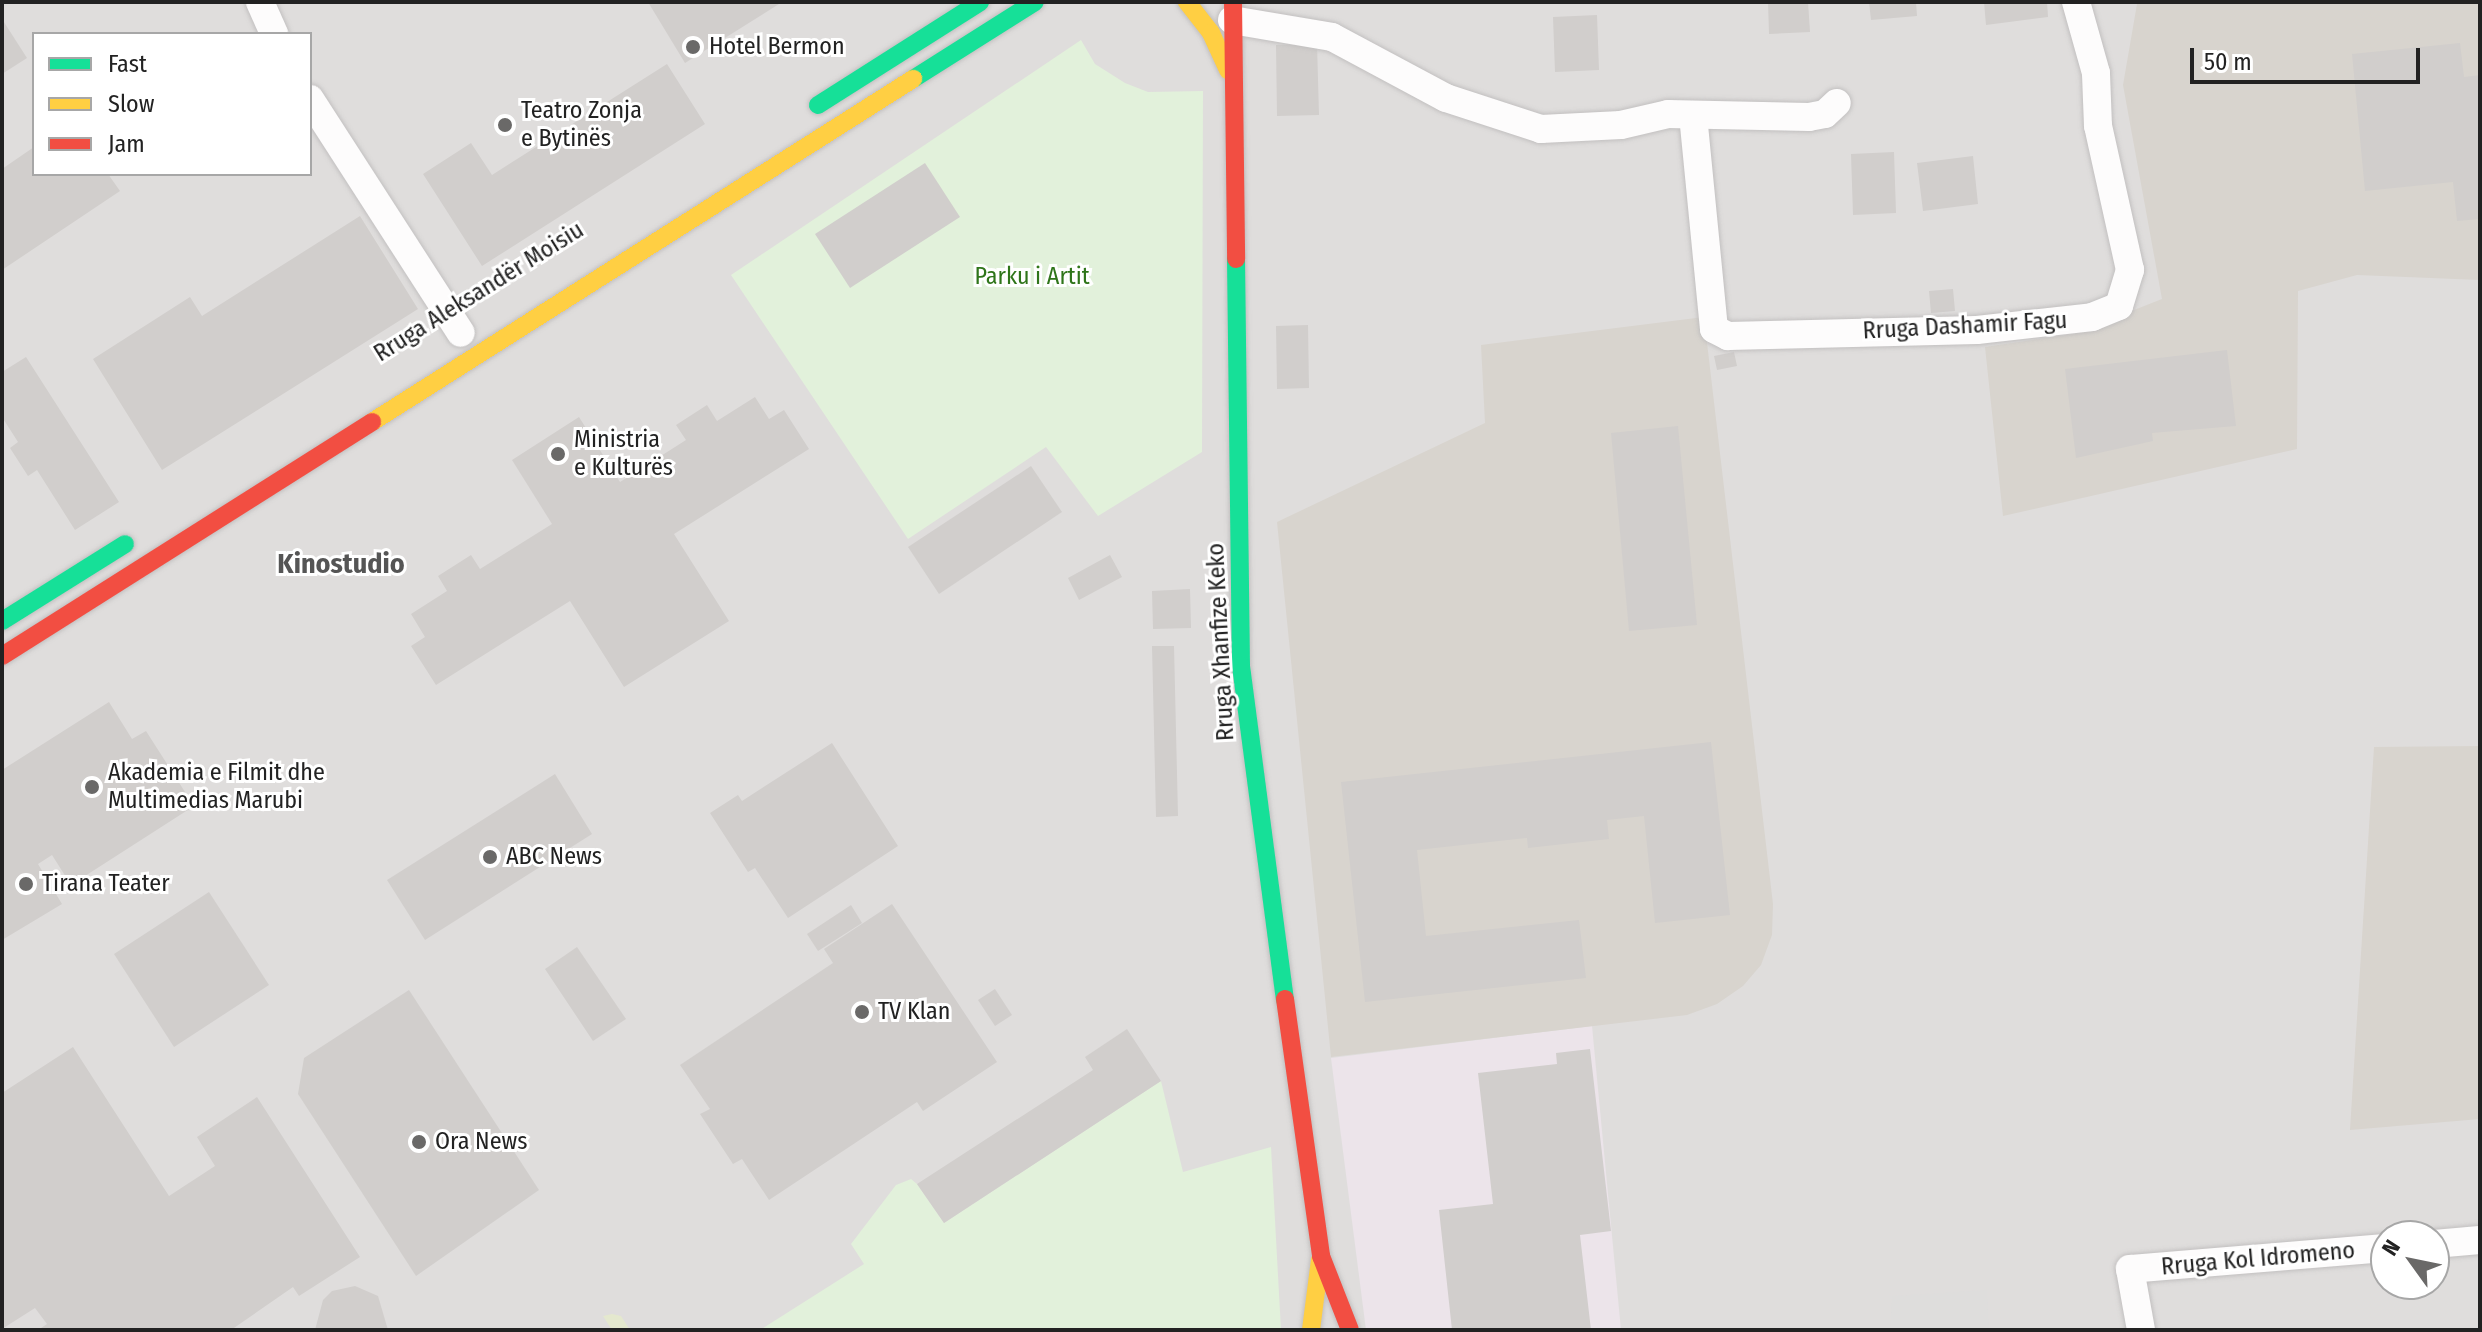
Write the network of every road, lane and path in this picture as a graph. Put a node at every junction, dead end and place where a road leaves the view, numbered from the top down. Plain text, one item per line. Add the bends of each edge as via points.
1 (260, 2) edge
2 (980, 2) edge
3 (1035, 2) edge
4 (1187, 2) edge
5 (2076, 2) edge
6 (1229, 8) edge
7 (273, 32) edge
8 (1233, 82) junction
9 (312, 102) edge
10 (1837, 103) dead end
11 (806, 113) dead end
12 (1693, 115) junction
13 (461, 332) dead end
14 (140, 535) dead end
15 (2, 621) edge
16 (2, 656) edge
17 (2480, 1240) edge
18 (2450, 1243) edge
19 (2370, 1249) edge
20 (1321, 1256) junction
21 (1311, 1330) edge
22 (1350, 1330) edge
23 (2141, 1330) edge

1 - 7 street
2 - 11 main road
3 - 16 main road
4 - 8 main road via 1211,33
5 - 12 street, Rruga Dashamir Fagu via 2096,73 2098,126 2130,270 2119,306 2092,317 1977,330 1728,336 1714,329
6 - 8 main road, Rruga Xhanfize Keko
6 - 12 street via 1332,37 1446,98 1541,129
8 - 20 main road, Rruga Xhanfize Keko via 1241,666
9 - 13 street
10 - 12 street via 1825,114 1809,117
14 - 15 main road
17 - 18 street
19 - 23 street, Rruga Kol Idromeno via 2130,1269
20 - 21 main road, Rruga Xhanfize Keko
20 - 22 main road, Rruga Xhanfize Keko

